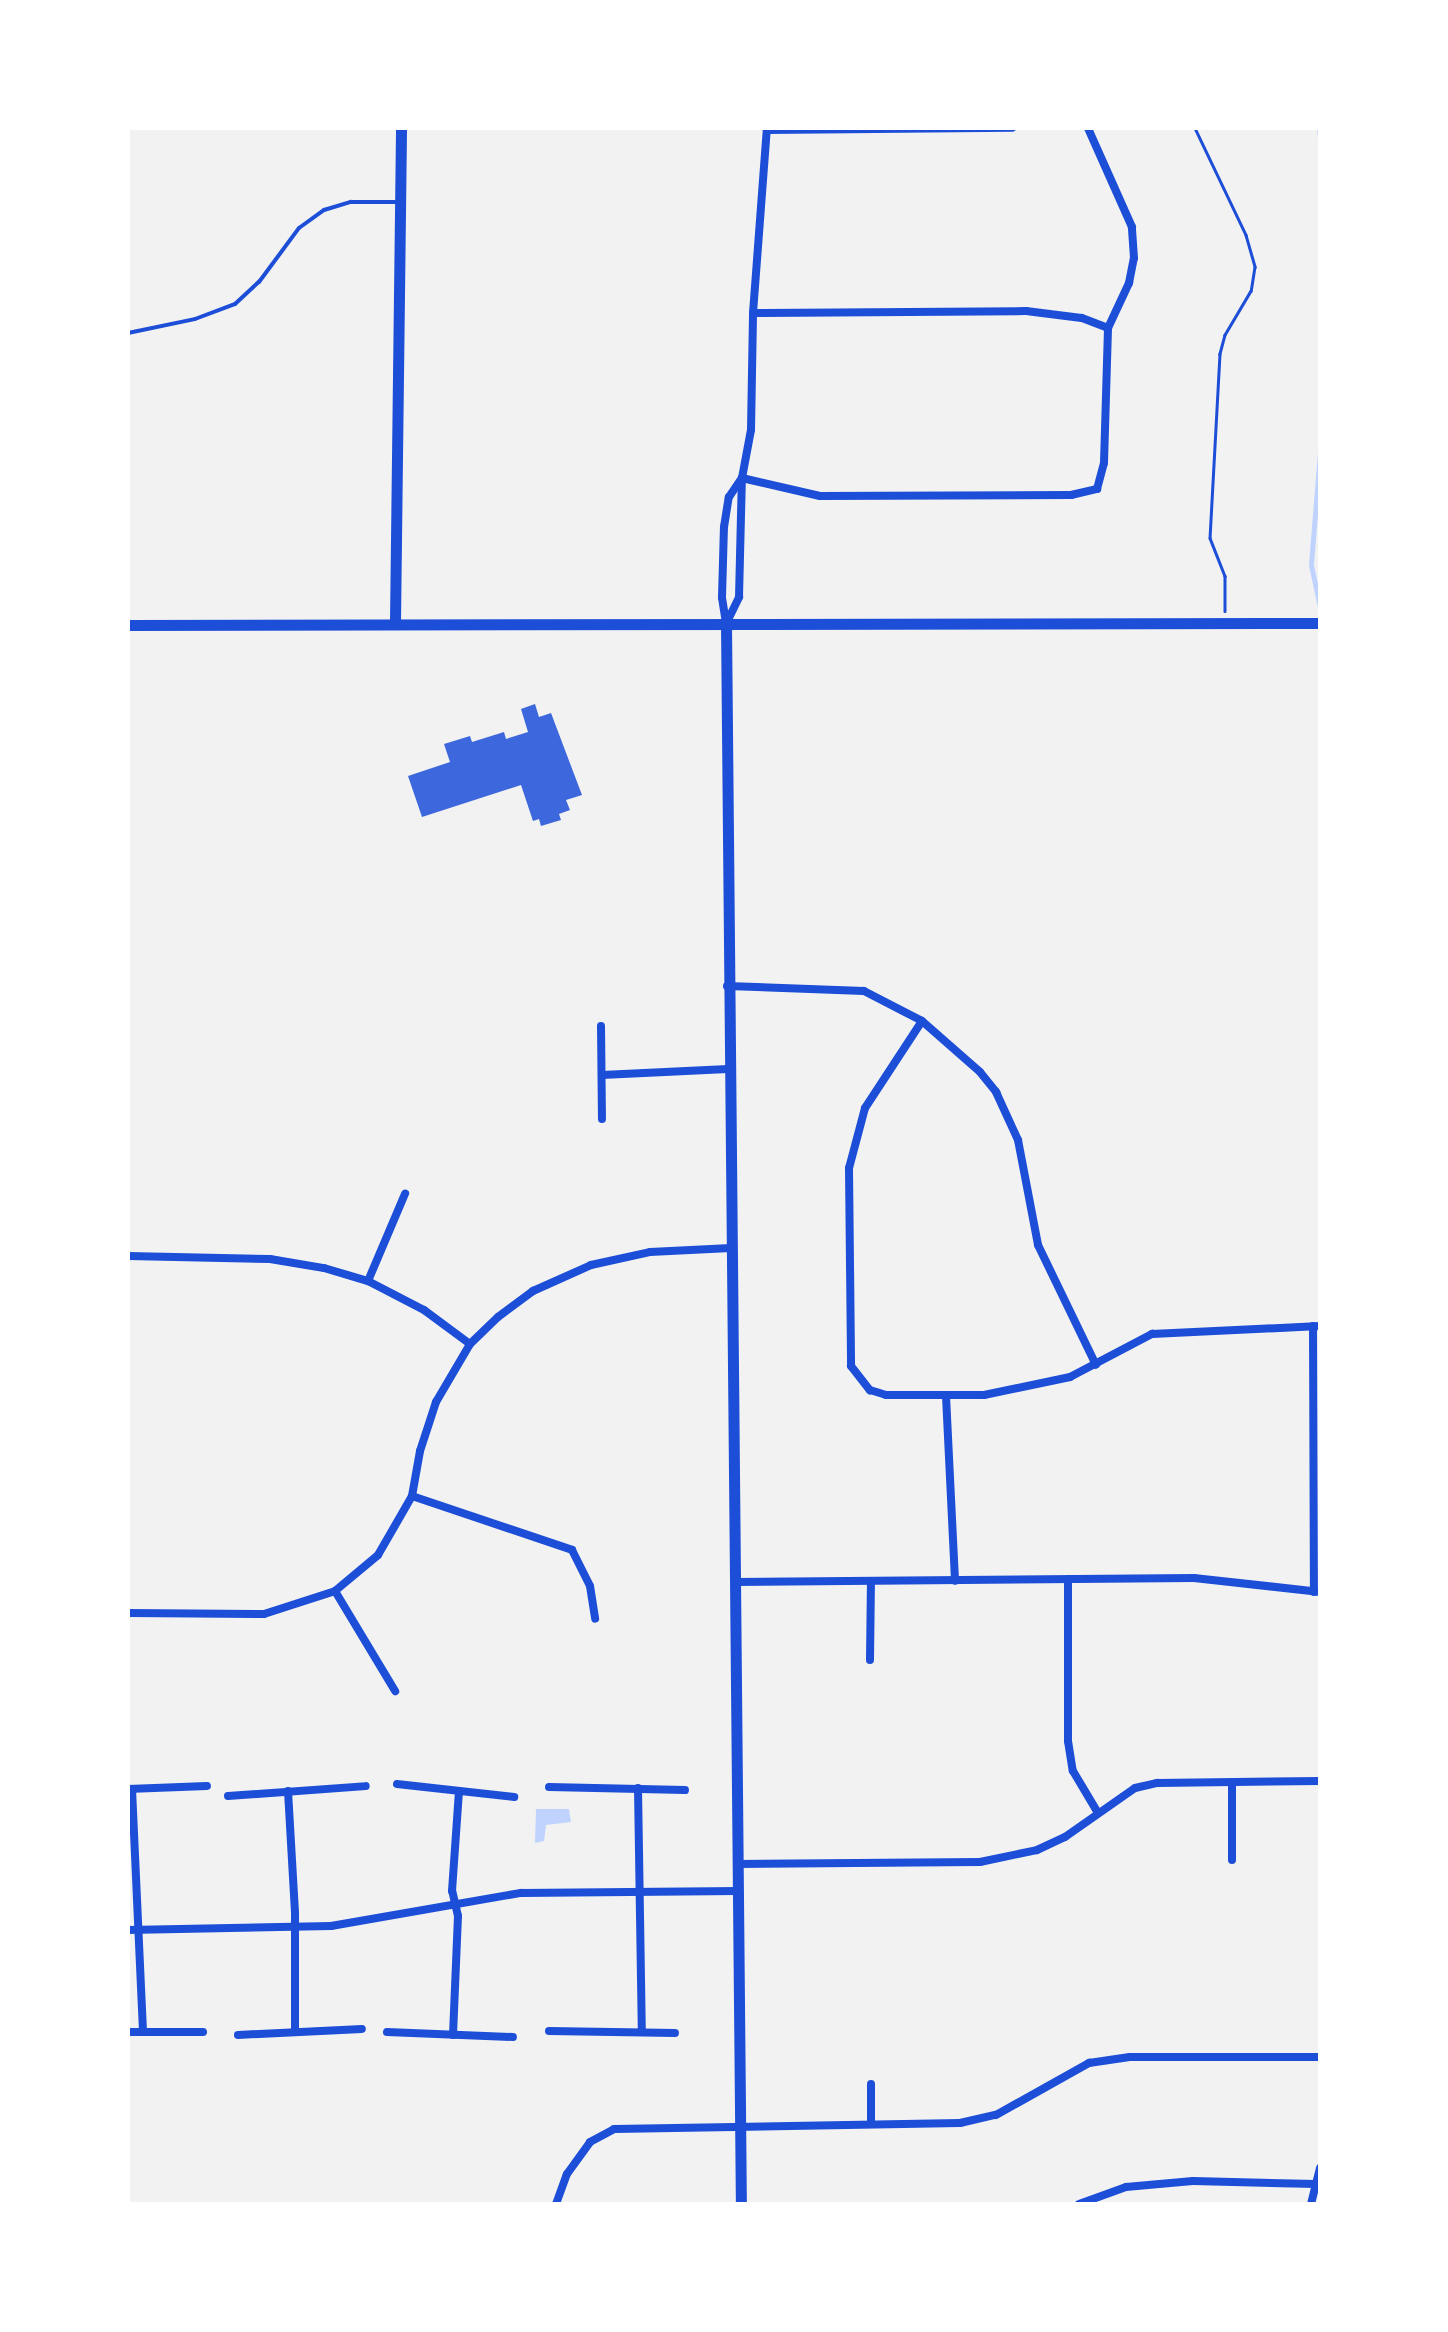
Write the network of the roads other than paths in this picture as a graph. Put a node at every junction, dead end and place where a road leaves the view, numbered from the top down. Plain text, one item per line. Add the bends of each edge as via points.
1 (401, 128) edge
2 (1012, 128) edge
3 (1088, 128) edge
4 (767, 129) edge
5 (400, 203) junction
6 (753, 313) junction
7 (1108, 328) junction
8 (128, 332) edge
9 (742, 478) junction
10 (395, 622) junction
11 (1320, 622) edge
12 (726, 624) junction
13 (128, 625) edge
14 (728, 986) junction
15 (922, 1021) junction
16 (602, 1026) dead end
17 (728, 1069) junction
18 (602, 1074) junction
19 (602, 1119) dead end
20 (405, 1194) dead end
21 (731, 1248) junction
22 (128, 1256) edge
23 (368, 1281) junction
24 (1317, 1326) edge
25 (470, 1344) junction
26 (1096, 1365) junction
27 (946, 1396) junction
28 (412, 1496) junction
29 (1068, 1580) junction
30 (871, 1581) junction
31 (955, 1581) junction
32 (735, 1582) junction
33 (335, 1590) junction
34 (1317, 1592) edge
35 (128, 1613) edge
36 (594, 1619) dead end
37 (870, 1660) dead end
38 (396, 1691) dead end
39 (1320, 1781) edge
40 (1232, 1783) junction
41 (397, 1784) dead end
42 (207, 1786) dead end
43 (366, 1786) dead end
44 (548, 1788) dead end
45 (638, 1788) junction
46 (130, 1789) edge
47 (685, 1790) dead end
48 (459, 1791) junction
49 (288, 1792) junction
50 (228, 1796) dead end
51 (514, 1797) dead end
52 (1098, 1813) junction
53 (1232, 1860) dead end
54 (738, 1864) junction
55 (738, 1890) junction
56 (640, 1891) junction
57 (455, 1904) junction
58 (292, 1929) junction
59 (128, 1930) edge
60 (139, 1930) junction
61 (362, 2029) dead end
62 (549, 2031) dead end
63 (128, 2032) edge
64 (142, 2032) junction
65 (202, 2032) dead end
66 (295, 2032) junction
67 (387, 2032) dead end
68 (642, 2032) junction
69 (675, 2033) dead end
70 (238, 2035) dead end
71 (453, 2035) junction
72 (513, 2038) dead end
73 (1320, 2057) edge
74 (871, 2084) dead end
75 (741, 2124) junction
76 (871, 2124) junction
77 (1320, 2168) edge
78 (1316, 2184) junction
79 (556, 2204) edge
80 (741, 2204) edge
81 (1079, 2204) edge
82 (1311, 2204) edge

1 - 5 main road
2 - 4 street
3 - 7 street via 1120,194 1134,243 1133,271
4 - 6 street
5 - 8 lane via 351,202 324,210 299,228 235,304
5 - 10 main road
6 - 7 street via 1039,312
6 - 9 street via 751,430
7 - 9 street via 1104,464 1097,489 1071,495 820,496
9 - 12 street via 739,598
9 - 12 street via 729,497 724,527
10 - 12 main road
10 - 13 main road
11 - 12 main road
12 - 14 main road
14 - 15 street via 864,992
14 - 17 main road
15 - 26 street via 980,1072 1008,1115 1038,1246
15 - 27 street via 865,1108 852,1145 851,1366 870,1390
16 - 18 street
17 - 18 street
17 - 21 main road
18 - 19 street
20 - 23 street
21 - 25 street via 650,1252 590,1264 533,1292
21 - 32 main road
22 - 23 street via 270,1259
23 - 25 street
24 - 26 street via 1152,1334
24 - 34 street
25 - 28 street via 436,1402
26 - 27 street via 1019,1390
27 - 31 street
28 - 33 street via 378,1556
28 - 36 street via 572,1550 590,1586
29 - 31 street
29 - 34 street via 1194,1578
29 - 52 street via 1068,1741 1073,1771
30 - 31 street
30 - 32 street
30 - 37 street
32 - 54 main road
33 - 35 street via 264,1614
33 - 38 street
39 - 40 street
40 - 52 street via 1156,1783
40 - 53 street
41 - 48 street
42 - 46 street
43 - 49 street
44 - 45 street
45 - 47 street
45 - 56 street
46 - 60 street
48 - 51 street
48 - 57 street
49 - 50 street
49 - 58 street
52 - 54 street via 1065,1837 1010,1858
54 - 55 main road
55 - 56 street
55 - 75 main road
56 - 57 street via 521,1894
56 - 68 street
57 - 58 street
57 - 71 street
58 - 60 street
58 - 66 street
59 - 60 street
60 - 64 street
61 - 66 street
62 - 68 street
63 - 64 street
64 - 65 street
66 - 70 street
67 - 71 street
68 - 69 street
71 - 72 street
73 - 76 street via 1103,2060 1072,2068 978,2121
74 - 76 street
75 - 76 street
75 - 79 street via 614,2128 590,2142
75 - 80 main road
77 - 78 street
78 - 81 street via 1193,2181 1126,2187
78 - 82 street

